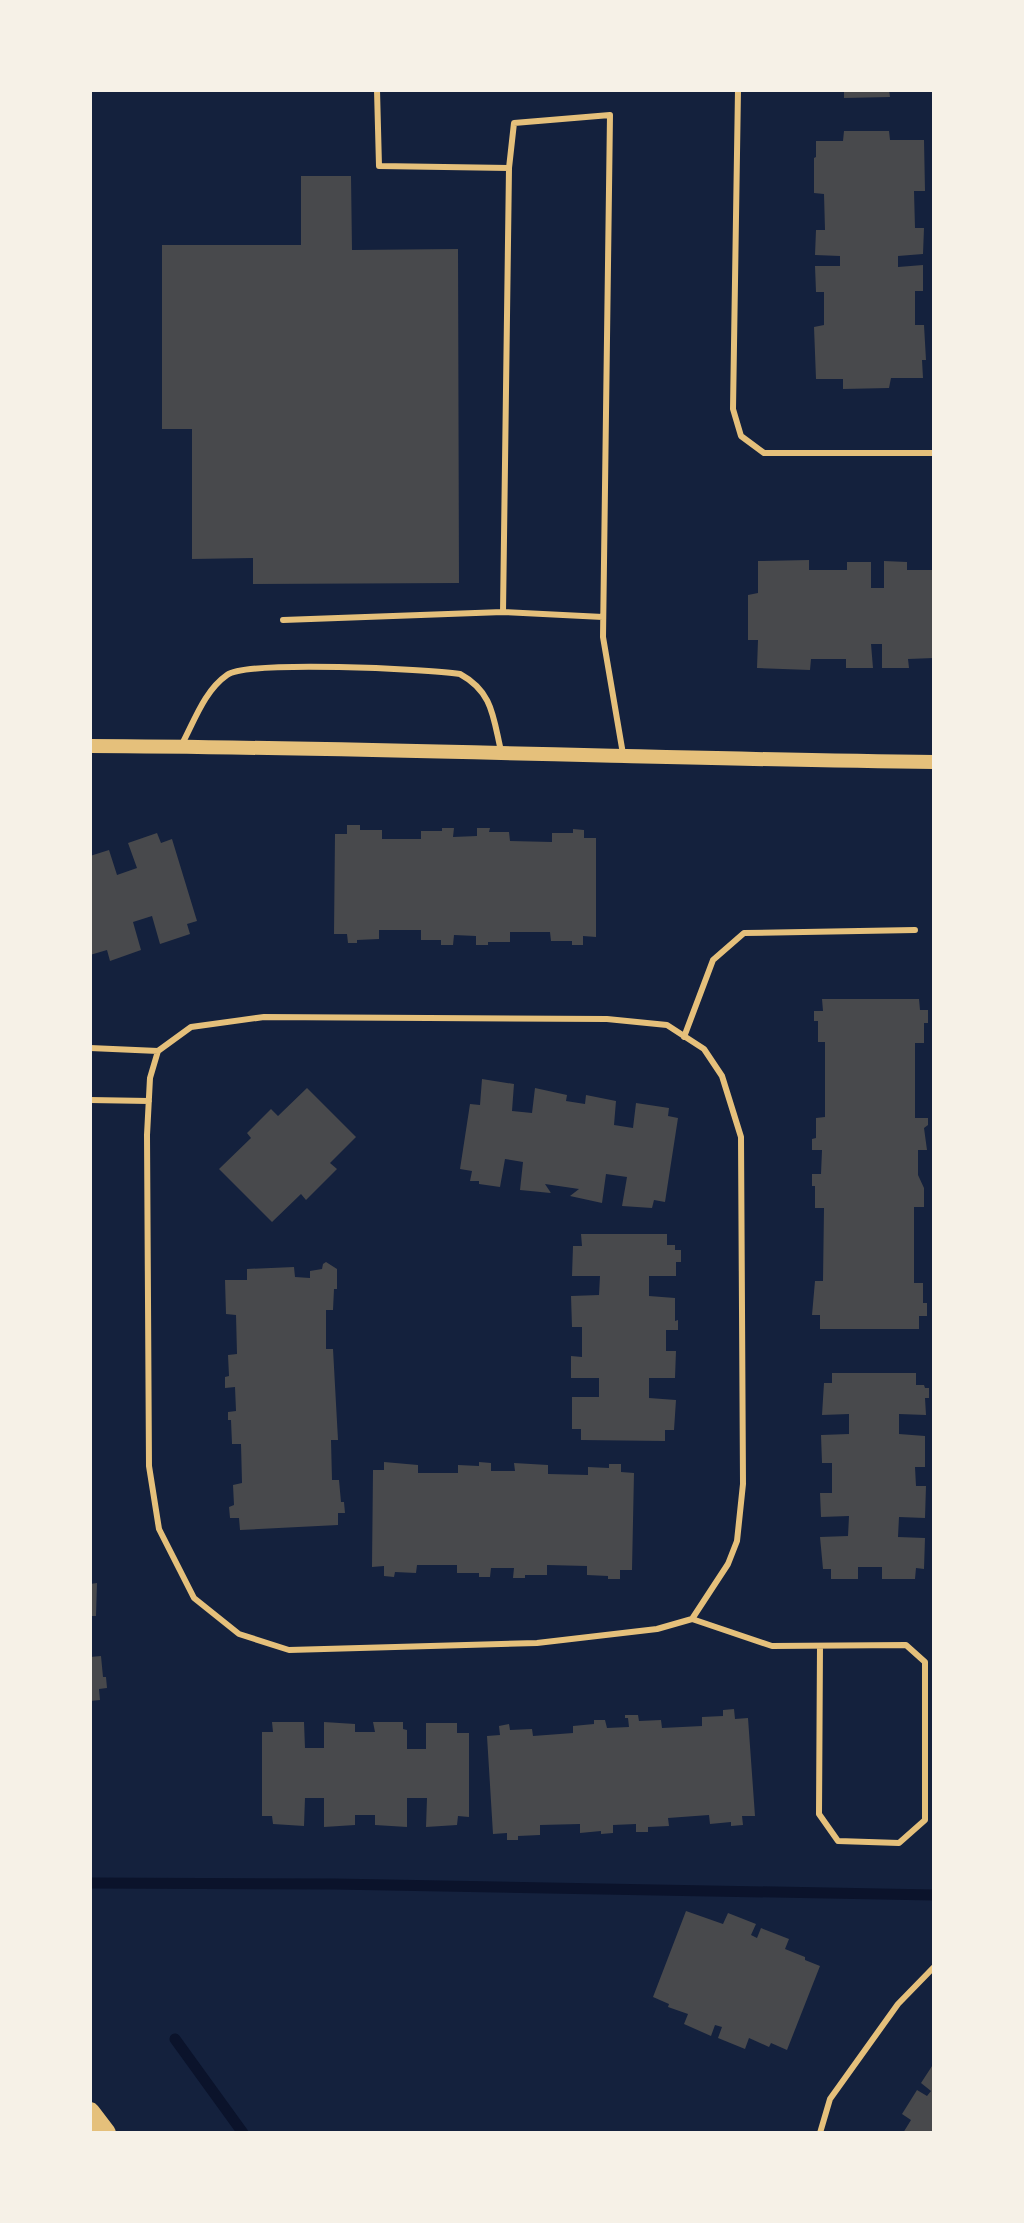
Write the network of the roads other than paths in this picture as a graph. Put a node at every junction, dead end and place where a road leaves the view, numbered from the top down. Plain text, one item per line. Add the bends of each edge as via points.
1 (377, 90) edge
2 (738, 90) edge
3 (509, 168) junction
4 (934, 453) edge
5 (503, 612) junction
6 (603, 617) junction
7 (283, 620) dead end
8 (90, 746) edge
9 (180, 747) junction
10 (502, 754) junction
11 (624, 758) junction
12 (933, 765) edge
13 (915, 930) dead end
14 (684, 1037) junction
15 (90, 1048) edge
16 (158, 1051) junction
17 (90, 1100) edge
18 (149, 1101) junction
19 (692, 1619) junction
20 (820, 1646) junction
21 (934, 1967) edge
22 (90, 2112) edge
23 (106, 2133) edge
24 (820, 2133) edge

1 - 3 lane via 379,166
2 - 4 lane via 733,409 741,436 764,453
3 - 5 lane
3 - 6 lane via 514,123 610,115
5 - 6 lane
5 - 7 lane
6 - 11 lane
8 - 9 street
9 - 10 street
9 - 10 lane via 213,687 231,672 269,666 460,674 488,699
10 - 11 street
11 - 12 street
13 - 14 lane via 744,933 713,960
14 - 16 lane via 667,1025 607,1019 264,1017 191,1027
14 - 19 lane via 704,1049 722,1076 741,1137 743,1484 737,1541
15 - 16 lane
16 - 18 lane
17 - 18 lane
18 - 19 lane via 149,1466 159,1529 194,1598 239,1634 289,1650 537,1643 657,1629
19 - 20 lane via 772,1646
20 - 20 lane via 906,1645 925,1662 925,1820 899,1843 838,1841 819,1814
21 - 24 lane via 898,2004 830,2099
22 - 23 main road

